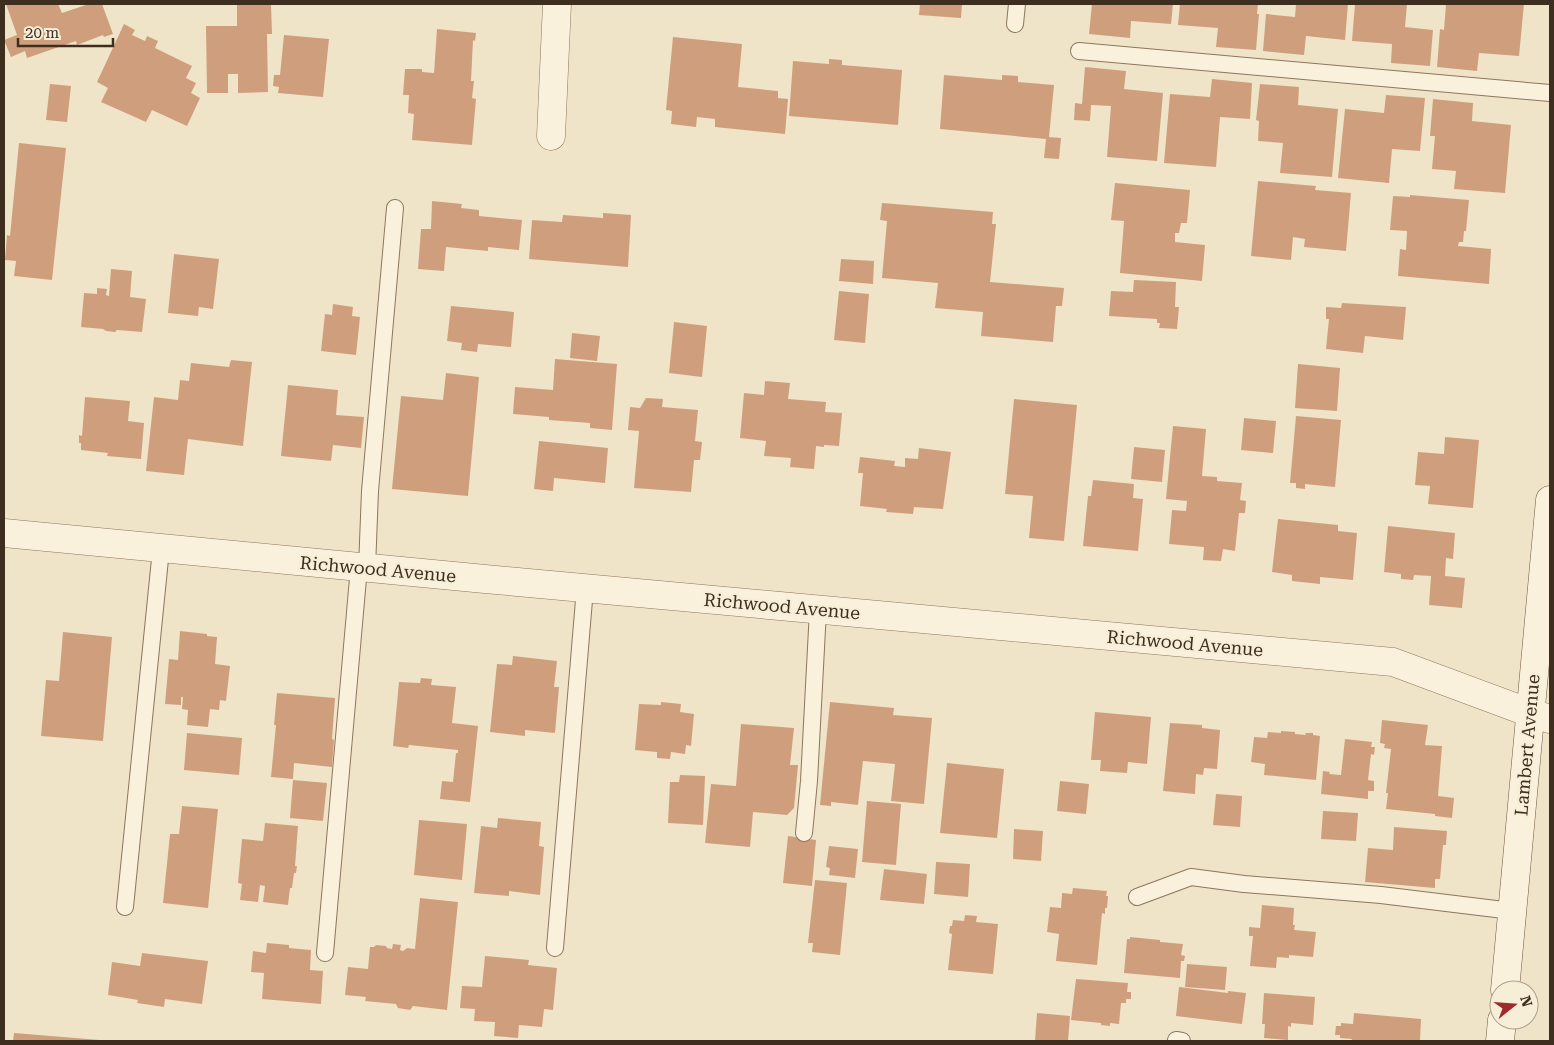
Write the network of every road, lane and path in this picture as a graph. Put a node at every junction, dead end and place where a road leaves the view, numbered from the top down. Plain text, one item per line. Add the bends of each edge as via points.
1 (557, 4) edge
2 (1017, 4) edge
3 (1015, 24) dead end
4 (1079, 51) dead end
5 (1550, 93) edge
6 (551, 136) dead end
7 (395, 208) dead end
8 (1550, 500) edge
9 (4, 533) edge
10 (161, 549) junction
11 (363, 568) junction
12 (586, 588) junction
13 (818, 610) junction
14 (1540, 716) edge
15 (804, 833) dead end
16 (1137, 897) dead end
17 (126, 907) dead end
18 (1512, 910) junction
19 (555, 948) dead end
20 (325, 953) dead end
21 (1506, 980) edge

1 - 6 street
2 - 3 lane
4 - 5 lane
7 - 11 lane
8 - 14 street, Lambert Avenue
9 - 10 street, Richwood Avenue
10 - 11 street, Richwood Avenue
10 - 17 lane
11 - 12 street, Richwood Avenue
11 - 20 lane
12 - 13 street, Richwood Avenue
12 - 19 lane
13 - 14 street, Richwood Avenue via 1393,662
13 - 15 lane
14 - 18 street, Lambert Avenue
16 - 18 lane via 1191,877
18 - 21 street, Lambert Avenue

